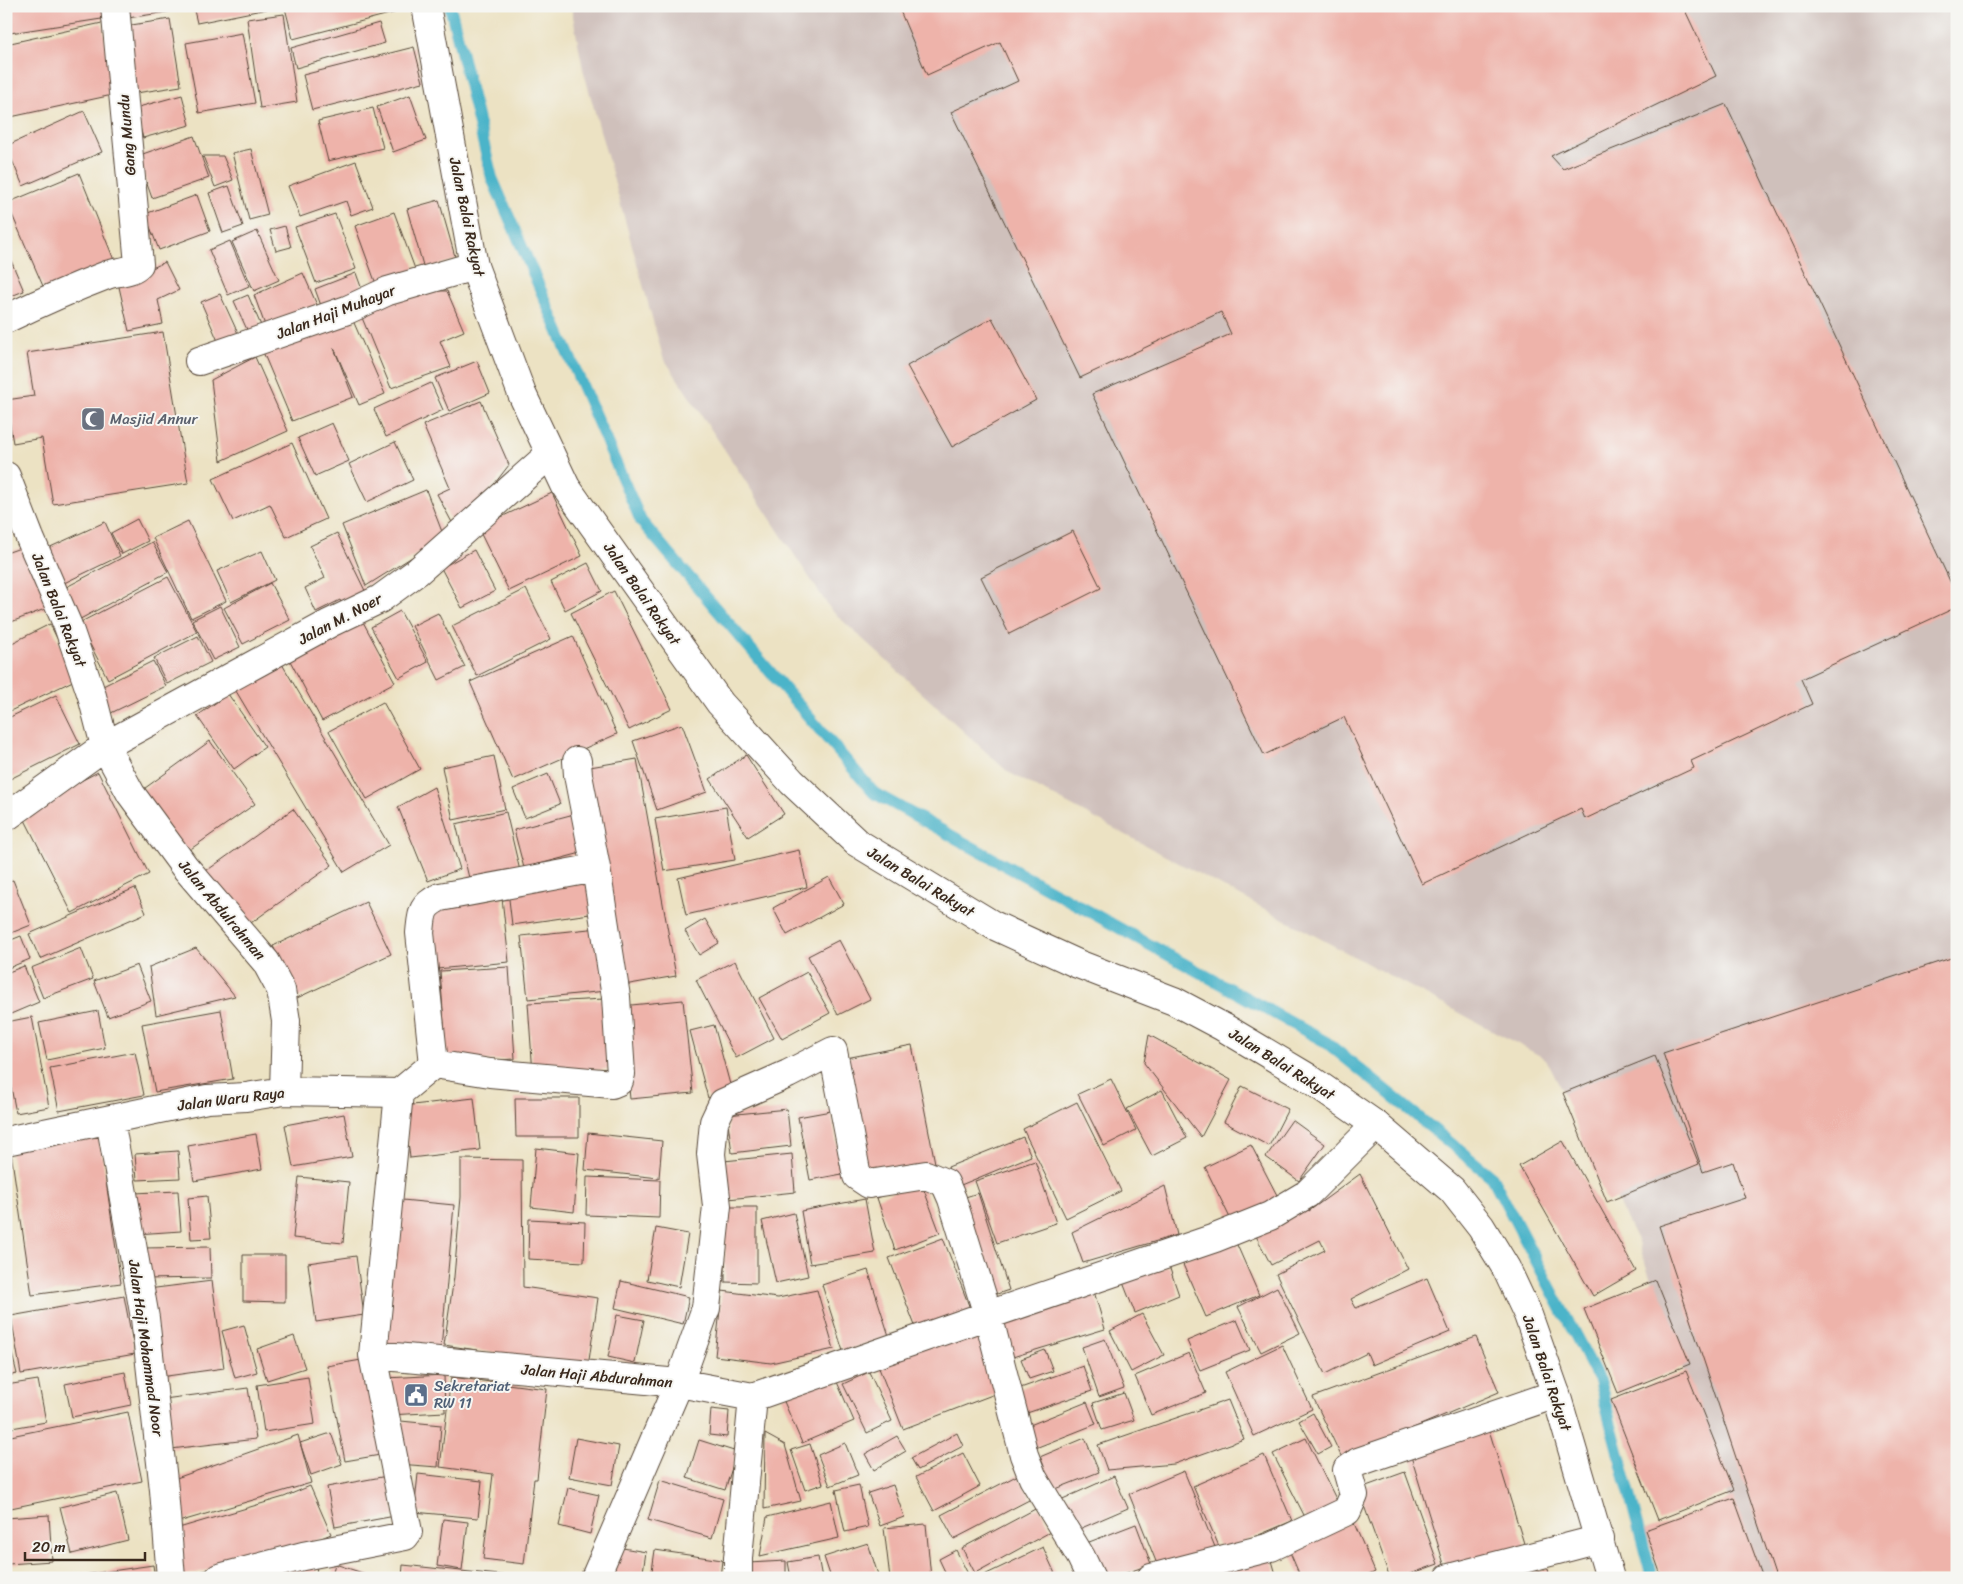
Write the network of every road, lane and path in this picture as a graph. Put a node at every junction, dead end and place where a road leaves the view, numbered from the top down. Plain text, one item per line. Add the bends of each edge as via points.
1 (115, 6) edge
2 (426, 6) edge
3 (474, 266) junction
4 (6, 320) edge
5 (199, 361) dead end
6 (550, 454) junction
7 (6, 476) edge
8 (105, 746) junction
9 (578, 761) dead end
10 (6, 817) edge
11 (596, 868) junction
12 (434, 1064) junction
13 (284, 1091) junction
14 (399, 1093) junction
15 (110, 1120) junction
16 (1376, 1125) junction
17 (8, 1135) edge
18 (988, 1315) junction
19 (373, 1355) junction
20 (679, 1383) junction
21 (1556, 1394) junction
22 (753, 1397) junction
23 (1600, 1539) junction
24 (171, 1578) edge
25 (219, 1578) edge
26 (595, 1578) edge
27 (738, 1578) edge
28 (1091, 1578) edge
29 (1151, 1578) edge
30 (1449, 1578) edge
31 (1610, 1578) edge

1 - 4 street, Gang Mundu via 139,264 134,269 109,274
2 - 3 street, Jalan Balai Rakyat
3 - 5 street, Jalan Haji Muhayar via 388,291 347,310
3 - 6 street, Jalan Balai Rakyat via 522,394
6 - 8 street, Jalan M. Noer via 417,572 380,599
6 - 16 street, Jalan Balai Rakyat via 566,487 720,703 792,782 856,842 993,925 1078,964 1174,1001 1223,1027 1307,1077
7 - 8 street, Jalan Balai Rakyat via 68,626
8 - 10 street, Jalan M. Noer
8 - 13 street, Jalan Abdulrahman via 131,794 184,866 266,962 281,990 286,1022
9 - 11 street
11 - 12 street via 440,897 429,902 422,913 420,933
11 - 12 street via 616,997 621,1074 618,1081 612,1084 499,1074
12 - 14 street
13 - 14 street, Jalan Waru Raya
13 - 15 street, Jalan Waru Raya via 207,1099
14 - 19 street
15 - 17 street, Jalan Waru Raya
15 - 24 street, Jalan Haji Mohammad Noor via 145,1318
16 - 18 street via 1307,1194 1270,1216 1215,1238
16 - 21 street, Jalan Balai Rakyat via 1452,1190 1481,1227 1506,1268 1524,1308
18 - 20 street via 945,1183 926,1175 869,1184 857,1176 833,1051 723,1103 714,1122 712,1154 717,1206 706,1308
18 - 22 street
18 - 28 street via 1024,1455 1033,1478
19 - 20 street, Jalan Haji Abdurahman
19 - 25 street via 408,1532 405,1536 303,1556
20 - 22 street, Jalan Haji Abdurahman
20 - 26 street
21 - 23 street, Jalan Balai Rakyat
21 - 29 street via 1358,1462 1347,1470 1354,1495 1347,1511 1271,1547
22 - 27 street
23 - 30 street
23 - 31 street, Jalan Balai Rakyat

